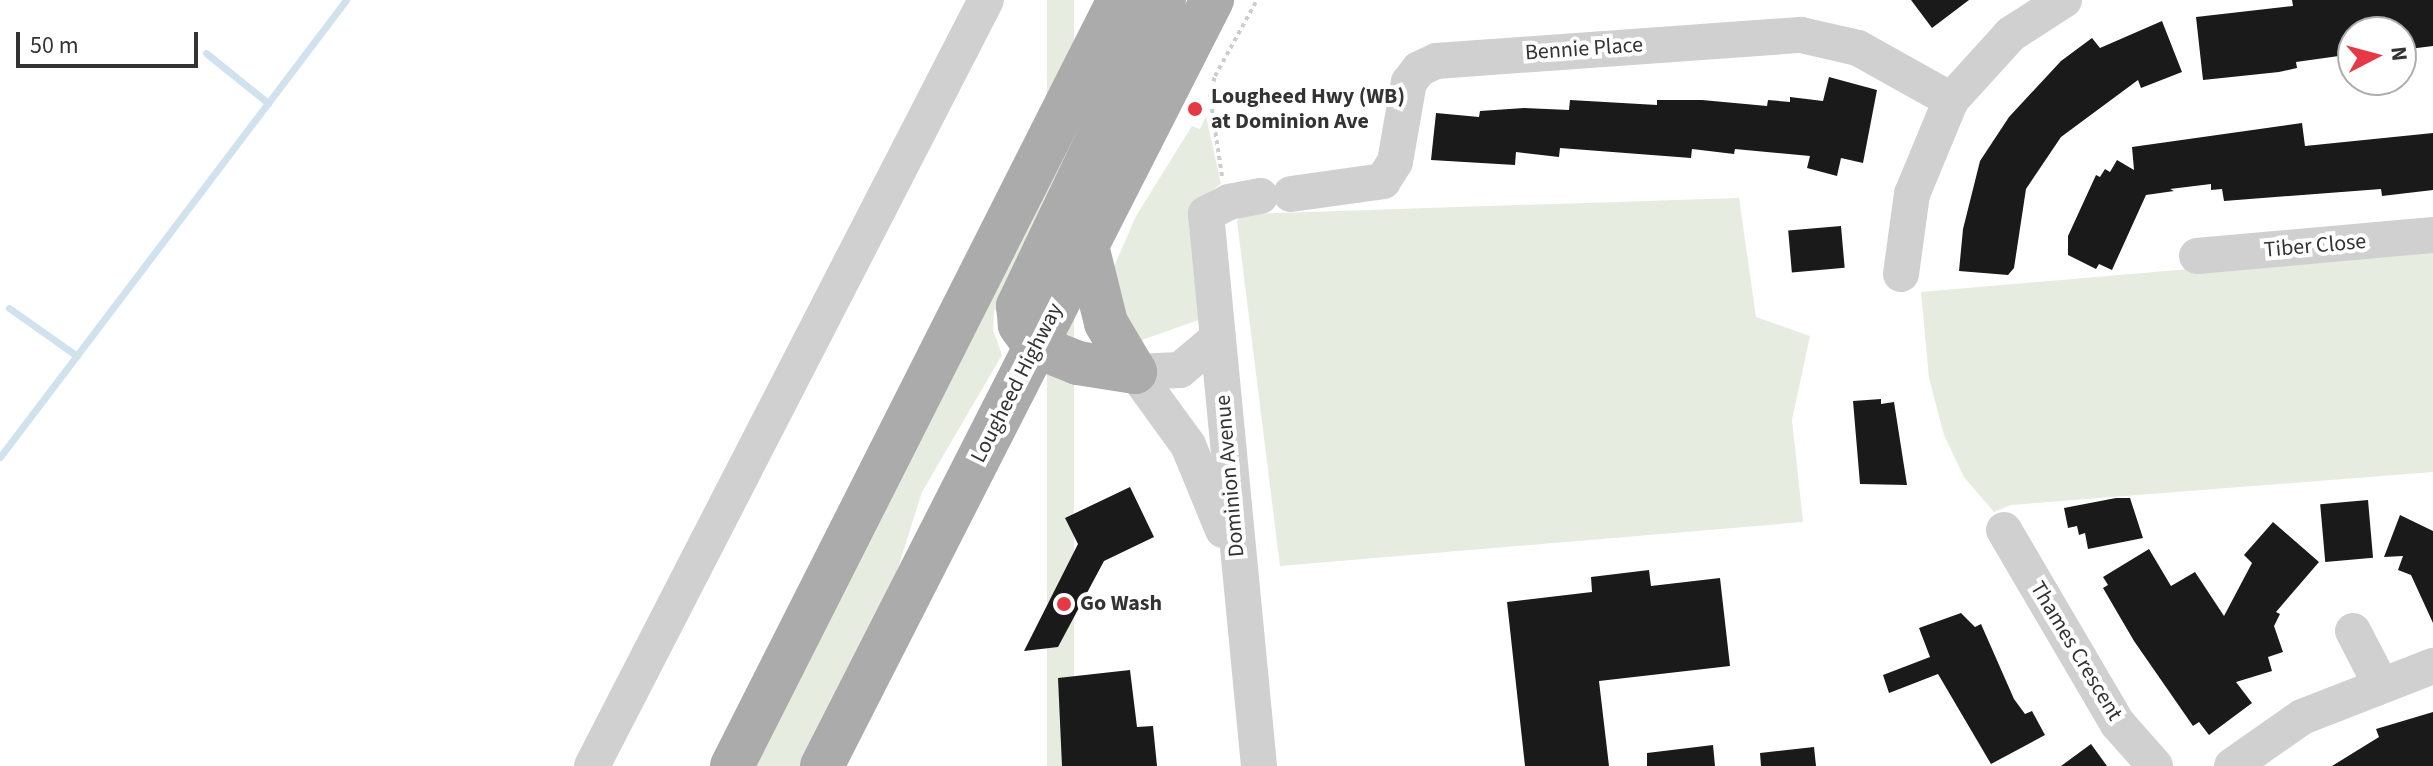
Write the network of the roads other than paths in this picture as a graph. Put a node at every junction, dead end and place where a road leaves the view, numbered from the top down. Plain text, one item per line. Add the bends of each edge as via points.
1 (986, 0) edge
2 (1119, 0) edge
3 (1164, 0) edge
4 (1212, 0) edge
5 (2064, 0) edge
6 (1951, 100) junction
7 (1247, 202) joint
8 (2433, 235) edge
9 (1087, 246) junction
10 (2197, 256) dead end
11 (1901, 274) dead end
12 (1217, 339) junction
13 (1035, 346) junction
14 (1135, 372) junction
15 (2004, 530) dead end
16 (1244, 613) junction
17 (2353, 631) dead end
18 (2433, 666) edge
19 (2381, 685) junction
20 (592, 766) edge
21 (732, 766) edge
22 (822, 766) edge
23 (1259, 766) edge
24 (2155, 766) edge
25 (2232, 766) edge

1 - 20 street
2 - 21 main road
3 - 13 main road via 1021,291 1020,325
4 - 9 main road, Lougheed Highway
5 - 6 street via 2011,34
6 - 7 street, Bennie Place via 1858,48 1801,35 1436,61 1419,69 1409,82 1395,162 1383,181
6 - 11 street via 1912,194
7 - 12 street, Dominion Avenue
8 - 10 street, Tiber Close
9 - 13 main road, Lougheed Highway
9 - 14 main road via 1106,323
12 - 14 street via 1180,370
12 - 16 street, Dominion Avenue
13 - 14 main road via 1078,363
13 - 22 main road, Lougheed Highway
14 - 16 street, Dominion Avenue via 1188,445 1221,522
15 - 24 street, Thames Crescent via 2118,724
16 - 23 street, Dominion Avenue
17 - 19 street
18 - 19 street
19 - 25 street via 2302,717

